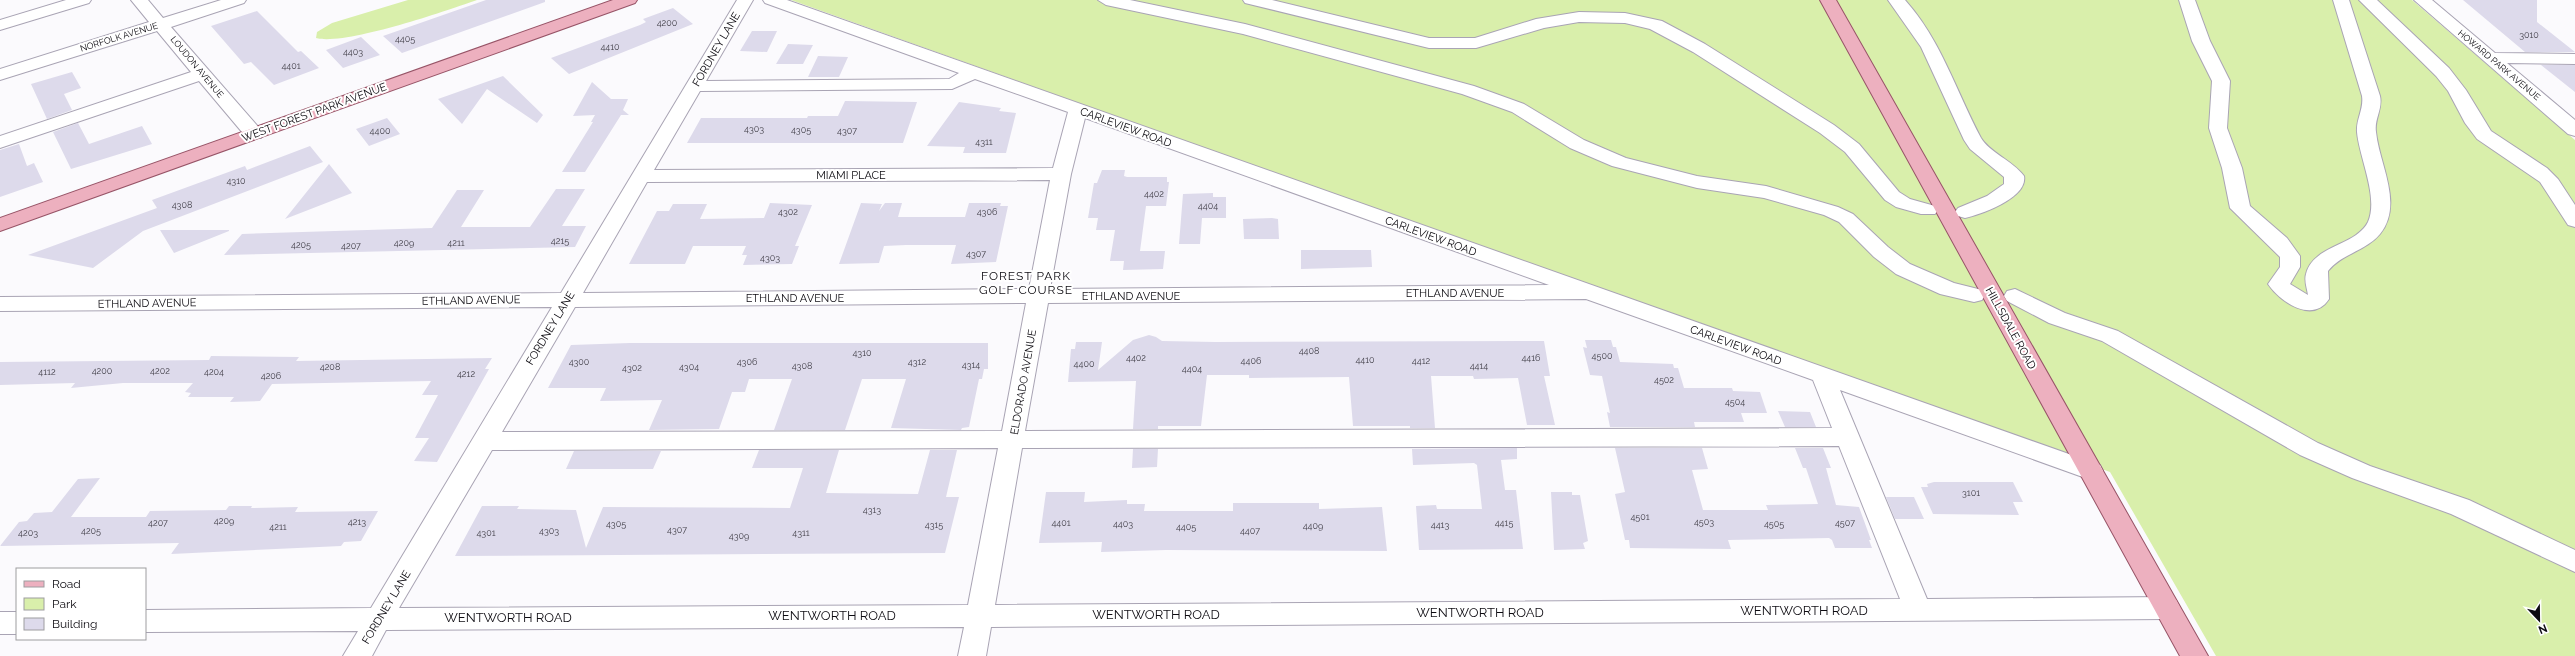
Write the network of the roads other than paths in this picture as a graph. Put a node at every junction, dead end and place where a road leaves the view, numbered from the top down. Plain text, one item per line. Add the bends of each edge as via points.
1 (83, 0) edge
2 (139, 0) edge
3 (238, 0) edge
4 (629, 0) edge
5 (745, 0) edge
6 (771, 0) edge
7 (1106, 0) edge
8 (1251, 0) edge
9 (1828, 0) edge
10 (1896, 0) edge
11 (2187, 0) edge
12 (2341, 0) edge
13 (2367, 0) edge
14 (2422, 0) edge
15 (0, 25) edge
16 (161, 25) junction
17 (2491, 58) junction
18 (2575, 59) edge
19 (974, 72) junction
20 (203, 74) junction
21 (0, 75) edge
22 (695, 86) junction
23 (1078, 109) junction
24 (2575, 130) edge
25 (254, 134) junction
26 (0, 142) edge
27 (1061, 174) junction
28 (640, 176) junction
29 (1928, 210) dead end
30 (1965, 212) dead end
31 (2575, 222) edge
32 (0, 225) edge
33 (1590, 292) junction
34 (1974, 295) dead end
35 (1039, 296) junction
36 (2015, 296) dead end
37 (567, 299) junction
38 (0, 304) edge
39 (1823, 377) junction
40 (1848, 437) junction
41 (1012, 439) junction
42 (484, 441) junction
43 (2091, 471) junction
44 (2575, 562) edge
45 (2167, 608) junction
46 (1918, 610) junction
47 (980, 614) junction
48 (380, 618) junction
49 (146, 621) edge
50 (0, 623) edge
51 (16, 623) edge
52 (357, 656) edge
53 (972, 656) edge
54 (2194, 656) edge

1 - 15 street
2 - 16 street, LOUDON AVENUE
3 - 16 street, NORFOLK AVENUE
4 - 25 main road, WEST FOREST PARK AVENUE
5 - 22 street, FORDNEY LANE
6 - 19 street, CARLEVIEW ROAD
7 - 34 street via 1245,29 1468,90 1518,108 1540,119 1577,144 1619,162 1697,182 1766,192 1831,211 1846,218 1902,269 1948,289
8 - 29 street via 1435,43 1480,42 1542,23 1579,17 1625,18 1656,25 1699,48 1827,129 1852,148 1892,196 1903,203
9 - 43 main road, HILLSDALE ROAD
10 - 30 street via 1915,20 1976,145 2015,177 2015,183 2010,189 1994,200
11 - 12 street via 2201,41 2221,81 2218,128 2232,168 2240,208 2247,217 2280,243 2290,256 2290,267 2279,284 2284,292 2295,299 2313,303 2318,299 2320,290 2315,278 2318,269 2368,234 2378,220 2380,205 2366,127 2372,114 2371,96
13 - 31 street via 2442,70 2462,96 2474,124 2486,137 2546,177
14 - 17 street, HOWARD PARK AVENUE
16 - 20 street, LOUDON AVENUE
16 - 21 street, NORFOLK AVENUE
17 - 18 street
17 - 24 street, HOWARD PARK AVENUE
19 - 22 street via 952,84
19 - 23 street, CARLEVIEW ROAD
20 - 25 street, LOUDON AVENUE
20 - 26 street
22 - 28 street, FORDNEY LANE
23 - 27 street, ELDORADO AVENUE
23 - 33 street, CARLEVIEW ROAD
25 - 32 main road, WEST FOREST PARK AVENUE
27 - 28 street, MIAMI PLACE
27 - 35 street, ELDORADO AVENUE
28 - 37 street, FORDNEY LANE
33 - 35 street, ETHLAND AVENUE
33 - 39 street, CARLEVIEW ROAD
35 - 37 street, ETHLAND AVENUE
35 - 41 street, ELDORADO AVENUE
36 - 44 street via 2057,318 2110,336 2309,448 2361,472 2460,507
37 - 38 street, ETHLAND AVENUE
37 - 42 street, FORDNEY LANE
39 - 40 street
39 - 43 street, CARLEVIEW ROAD
40 - 41 street
40 - 46 street
41 - 42 street
41 - 47 street, ELDORADO AVENUE
42 - 48 street, FORDNEY LANE
43 - 45 main road, HILLSDALE ROAD
45 - 46 street, WENTWORTH ROAD
45 - 54 main road, HILLSDALE ROAD
46 - 47 street, WENTWORTH ROAD
47 - 48 street, WENTWORTH ROAD
47 - 53 street, ELDORADO AVENUE
48 - 49 street, WENTWORTH ROAD
48 - 52 street, FORDNEY LANE
50 - 51 street

